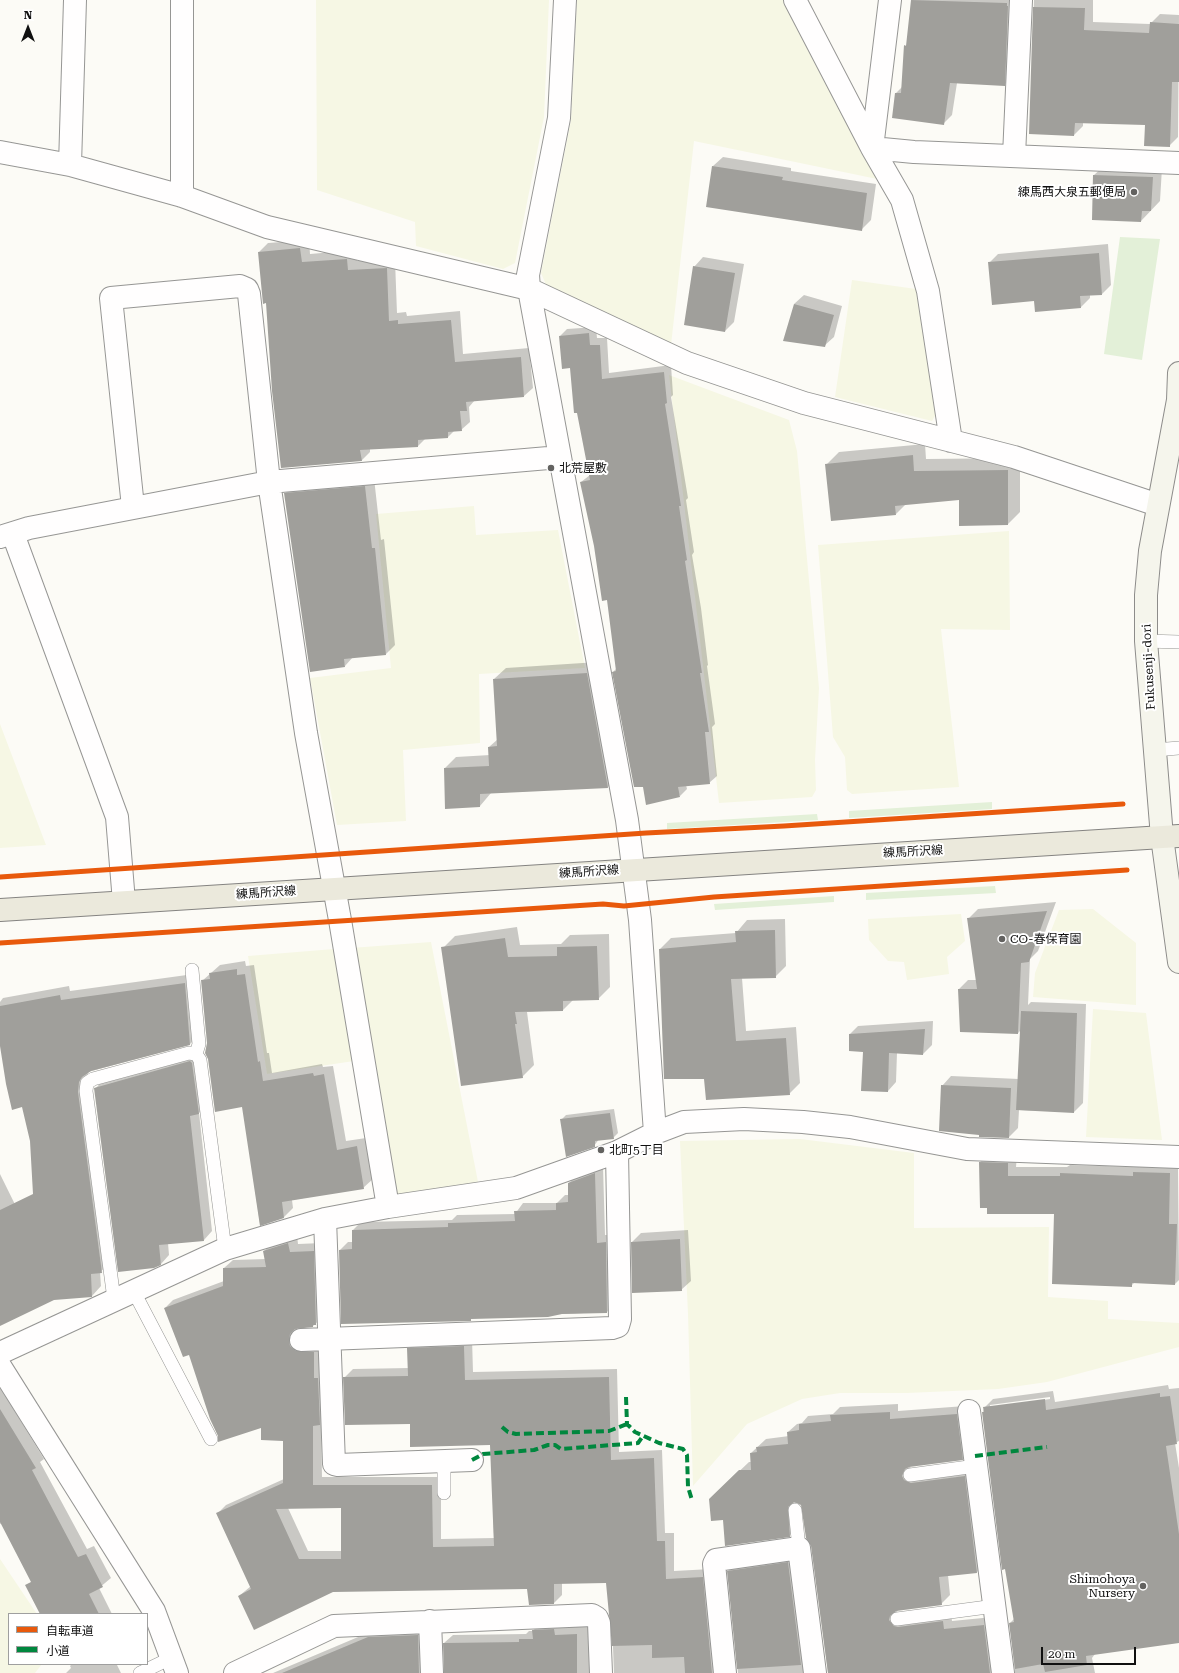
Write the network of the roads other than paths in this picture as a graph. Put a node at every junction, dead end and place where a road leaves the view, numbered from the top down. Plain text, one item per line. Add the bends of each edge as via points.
1 (75, 0) edge
2 (182, 0) edge
3 (565, 0) edge
4 (795, 0) edge
5 (890, 0) edge
6 (1021, 0) edge
7 (872, 148) junction
8 (0, 152) edge
9 (1014, 156) junction
10 (1179, 163) edge
11 (70, 165) junction
12 (182, 196) junction
13 (529, 290) junction
14 (1179, 373) edge
15 (951, 441) junction
16 (560, 457) junction
17 (269, 482) junction
18 (133, 506) junction
19 (1158, 506) junction
20 (6, 535) edge
21 (1146, 641) junction
22 (1179, 642) edge
23 (1179, 748) edge
24 (1155, 750) junction
25 (1171, 836) edge
26 (634, 870) junction
27 (334, 889) junction
28 (124, 902) junction
29 (0, 910) edge
30 (1179, 962) edge
31 (192, 970) dead end
32 (196, 1054) junction
33 (655, 1133) junction
34 (617, 1152) junction
35 (1179, 1157) edge
36 (388, 1207) junction
37 (325, 1219) junction
38 (225, 1249) junction
39 (123, 1295) junction
40 (330, 1338) junction
41 (301, 1340) dead end
42 (0, 1353) edge
43 (0, 1366) edge
44 (969, 1411) dead end
45 (211, 1439) dead end
46 (472, 1460) dead end
47 (444, 1461) junction
48 (976, 1466) junction
49 (910, 1475) dead end
50 (444, 1493) dead end
51 (795, 1510) dead end
52 (799, 1548) junction
53 (995, 1606) junction
54 (897, 1619) dead end
55 (430, 1621) junction
56 (174, 1666) edge
57 (140, 1673) edge
58 (235, 1673) edge
59 (432, 1673) edge
60 (601, 1673) edge
61 (725, 1673) edge
62 (816, 1673) edge
63 (1003, 1673) edge

1 - 11 street
2 - 12 street
3 - 13 street via 559,118 528,275
4 - 7 street
5 - 7 street
6 - 9 street
7 - 9 street
7 - 15 street via 902,200 928,290
8 - 11 street
9 - 10 street
11 - 12 street
12 - 13 street via 267,227
13 - 15 street via 687,363 804,403
13 - 16 street
14 - 19 street, Fukusenji-dori via 1178,400
15 - 19 street via 1014,457
16 - 17 street
16 - 26 street
17 - 18 street
17 - 18 street via 247,289 240,286 111,298
17 - 27 street via 306,733
18 - 20 street
19 - 21 street, Fukusenji-dori via 1147,572
20 - 28 street via 117,817
21 - 22 lane
21 - 24 street, Fukusenji-dori
23 - 24 lane
24 - 25 street, Fukusenji-dori
25 - 26 main road, 練馬所沢線
25 - 30 street, Fukusenji-dori
26 - 27 main road, 練馬所沢線
26 - 33 street
27 - 28 main road, 練馬所沢線
27 - 36 street
28 - 29 main road, 練馬所沢線
31 - 32 lane via 199,1044
32 - 38 lane via 200,1060
32 - 39 lane via 189,1053 93,1079 87,1084 86,1091
33 - 34 street
33 - 35 street via 684,1122 781,1121 850,1127 967,1149
34 - 36 street via 516,1188
34 - 40 street via 620,1318 618,1326
36 - 37 street
37 - 38 street
37 - 40 street
38 - 39 street
39 - 42 street
39 - 45 lane
40 - 41 street
40 - 47 street via 334,1464
43 - 56 street via 154,1611
44 - 48 street
46 - 47 street
47 - 50 lane
48 - 49 lane
48 - 53 street
51 - 52 lane
52 - 61 street via 716,1560 714,1564
52 - 62 street
53 - 54 lane
53 - 63 street
55 - 58 street via 334,1626
55 - 59 street
55 - 60 street via 592,1616 597,1618 599,1623
56 - 57 lane

